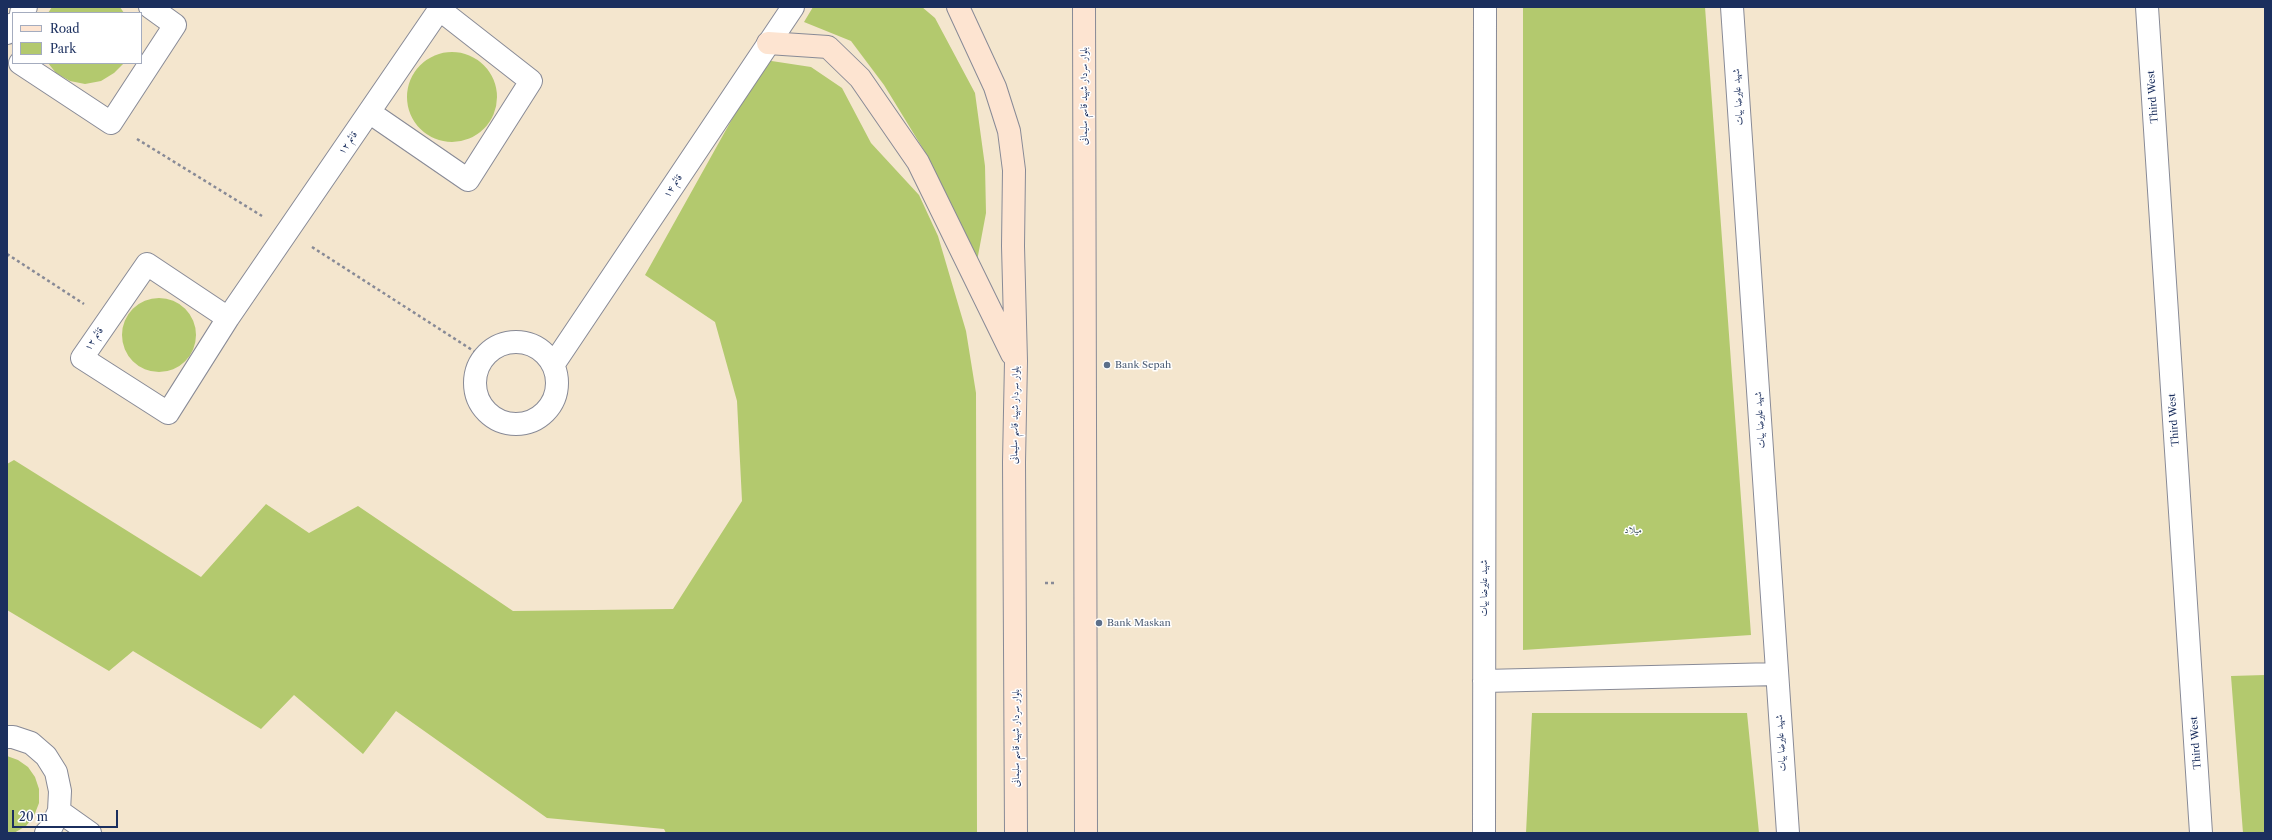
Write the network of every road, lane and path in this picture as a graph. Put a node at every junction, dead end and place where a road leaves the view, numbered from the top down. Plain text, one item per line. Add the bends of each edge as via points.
1 (150, 7) edge
2 (793, 7) edge
3 (958, 7) edge
4 (1084, 7) edge
5 (1485, 7) edge
6 (1732, 7) edge
7 (2147, 7) edge
8 (440, 8) edge
9 (768, 43) junction
10 (22, 64) edge
11 (369, 112) junction
12 (111, 123) junction
13 (287, 231) junction
14 (7, 254) edge
15 (228, 318) junction
16 (108, 320) junction
17 (483, 357) junction
18 (1016, 362) junction
19 (553, 365) junction
20 (1086, 582) junction
21 (1015, 584) junction
22 (1777, 674) junction
23 (1484, 681) junction
24 (7, 737) edge
25 (59, 811) junction
26 (46, 833) edge
27 (90, 833) edge
28 (1016, 833) edge
29 (1086, 833) edge
30 (1484, 833) edge
31 (1788, 833) edge
32 (2201, 833) edge

1 - 12 street via 175,25
2 - 9 street, قائم ۱۴
3 - 18 main road, بلوار سردار شهید قاسم سلیمانی via 993,80 1009,131 1014,170
4 - 20 main road, بلوار سردار شهید قاسم سلیمانی
5 - 23 street, شهید علیرضا بیات
6 - 22 street, شهید علیرضا بیات
7 - 32 street, Third West
8 - 11 street, قائم ۱۲
8 - 11 street via 531,81 468,180
9 - 18 main road via 828,47 860,78 918,162
9 - 19 street, قائم ۱۴
10 - 12 street
11 - 13 street, قائم ۱۲
12 - 13 path
13 - 15 street, قائم ۱۲
13 - 17 path
14 - 16 path
15 - 16 street, قائم ۱۲ via 147,264
15 - 16 street, قائم ۱۲ via 168,413 82,358
17 - 19 street via 506,343 521,342 540,350
17 - 19 street via 477,370 475,384 478,397 484,410 507,424 533,420 544,413 552,403 557,378
18 - 21 main road, بلوار سردار شهید قاسم سلیمانی
20 - 21 path
20 - 29 main road, بلوار سردار شهید قاسم سلیمانی
21 - 28 main road, بلوار سردار شهید قاسم سلیمانی
22 - 23 street
22 - 31 street, شهید علیرضا بیات
23 - 30 street, شهید علیرضا بیات
24 - 25 street via 31,743 46,756 56,772 60,791
25 - 26 street
25 - 27 street

